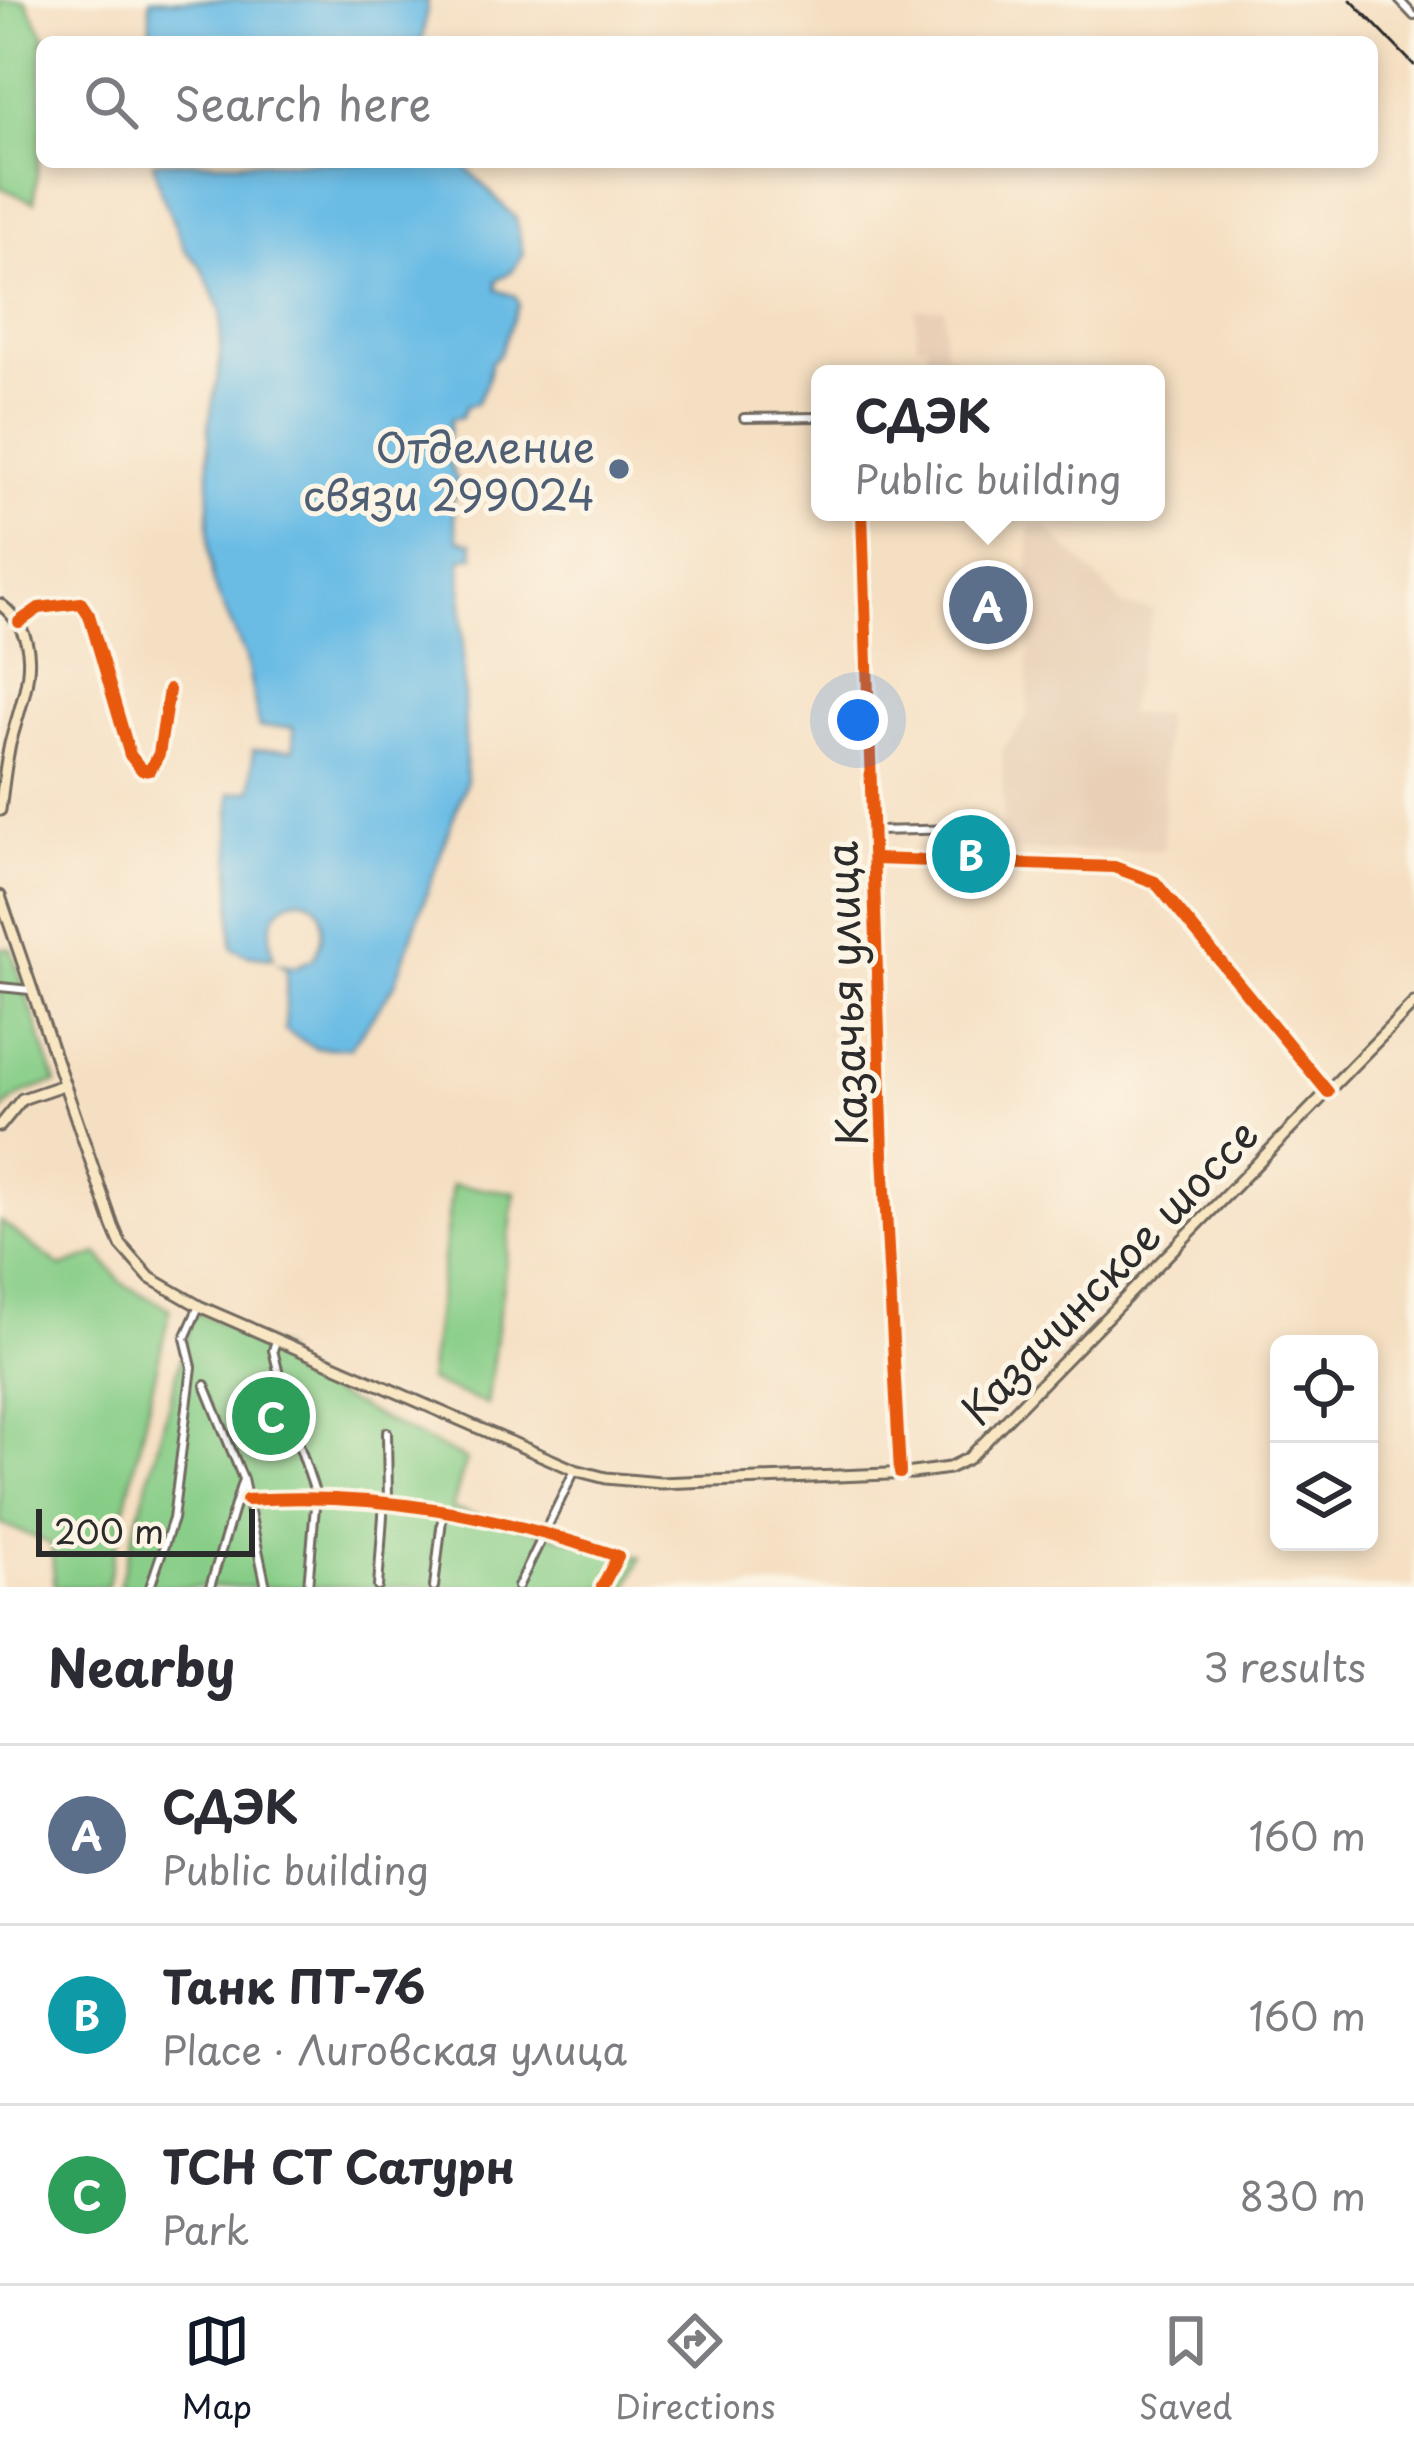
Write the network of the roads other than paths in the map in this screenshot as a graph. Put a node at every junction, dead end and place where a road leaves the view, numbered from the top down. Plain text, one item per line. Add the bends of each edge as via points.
1 (1399, 0) edge
2 (1414, 16) edge
3 (811, 417) edge
4 (744, 418) dead end
5 (862, 521) edge
6 (0, 604) edge
7 (19, 622) junction
8 (169, 689) dead end
9 (0, 810) edge
10 (873, 831) junction
11 (874, 860) junction
12 (1004, 862) junction
13 (0, 896) edge
14 (0, 987) edge
15 (30, 990) junction
16 (1414, 1003) edge
17 (52, 1056) junction
18 (63, 1085) junction
19 (1328, 1092) junction
20 (31, 1094) junction
21 (71, 1108) junction
22 (0, 1126) edge
23 (200, 1306) junction
24 (276, 1341) junction
25 (205, 1385) dead end
26 (387, 1432) dead end
27 (575, 1470) junction
28 (900, 1473) junction
29 (243, 1479) junction
30 (316, 1495) junction
31 (247, 1500) junction
32 (386, 1500) junction
33 (443, 1511) junction
34 (545, 1532) junction
35 (150, 1587) edge
36 (210, 1587) edge
37 (262, 1587) edge
38 (308, 1587) edge
39 (378, 1587) edge
40 (434, 1587) edge
41 (518, 1587) edge
42 (602, 1587) edge

1 - 2 street
3 - 4 street
5 - 10 street, Казачья улица
6 - 7 main road
7 - 8 street via 39,608 81,603 130,755 142,770 159,754
7 - 9 main road via 29,646 28,684
10 - 11 street, Казачья улица
10 - 12 street via 964,829
11 - 12 street
11 - 28 street, Казачья улица
12 - 19 street via 1114,867 1155,882
13 - 15 main road, Казачинское шоссе
14 - 15 street
15 - 17 main road, Казачинское шоссе
16 - 19 main road, Казачинское шоссе
17 - 18 main road, Казачинское шоссе
17 - 20 main road via 52,1075
18 - 20 main road
18 - 21 main road, Казачинское шоссе
19 - 28 main road, Казачинское шоссе via 969,1459
20 - 21 main road via 54,1094
20 - 22 main road
21 - 23 main road, Казачинское шоссе via 122,1245 150,1278
23 - 24 main road, Казачинское шоссе
23 - 35 street via 185,1338 192,1367 173,1519
24 - 27 main road, Казачинское шоссе
24 - 30 street via 289,1415
25 - 29 street
26 - 32 street
27 - 28 main road, Казачинское шоссе via 660,1483
27 - 34 street
29 - 31 street
29 - 36 street
30 - 31 street
30 - 32 street
30 - 38 street
31 - 37 street
32 - 33 street
32 - 39 street
33 - 34 street
33 - 40 street
34 - 41 street
34 - 42 street via 618,1556

